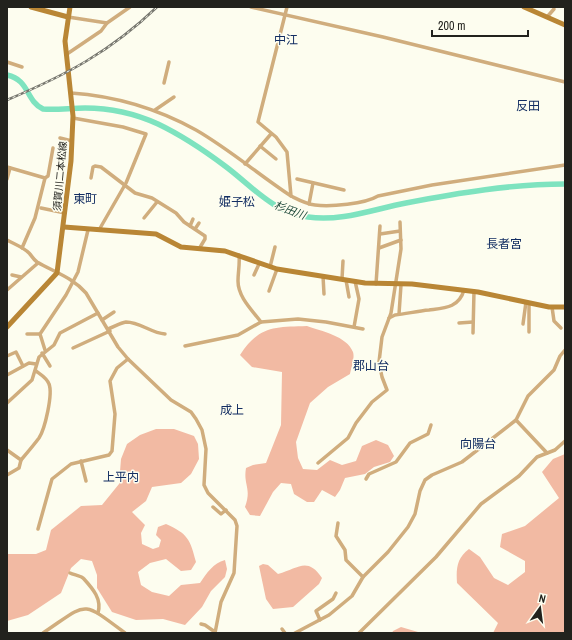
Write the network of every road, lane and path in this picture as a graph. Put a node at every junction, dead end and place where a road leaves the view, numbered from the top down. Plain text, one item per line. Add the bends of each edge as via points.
1 (31, 7) edge
2 (70, 7) edge
3 (130, 7) edge
4 (251, 7) edge
5 (287, 7) edge
6 (524, 7) edge
7 (42, 9) edge
8 (533, 9) edge
9 (554, 9) dead end
10 (285, 15) junction
11 (68, 17) junction
12 (547, 17) junction
13 (108, 23) junction
14 (565, 25) edge
15 (67, 54) junction
16 (7, 62) edge
17 (169, 62) dead end
18 (22, 67) dead end
19 (565, 82) edge
20 (164, 83) dead end
21 (71, 94) junction
22 (174, 97) dead end
23 (155, 110) junction
24 (73, 117) junction
25 (271, 134) junction
26 (60, 138) dead end
27 (72, 141) junction
28 (260, 146) junction
29 (52, 148) dead end
30 (276, 159) dead end
31 (245, 164) junction
32 (565, 165) edge
33 (9, 167) edge
34 (7, 178) edge
35 (45, 178) junction
36 (91, 178) dead end
37 (297, 179) dead end
38 (313, 183) junction
39 (125, 186) junction
40 (344, 190) dead end
41 (291, 196) junction
42 (157, 202) junction
43 (309, 204) junction
44 (41, 208) dead end
45 (66, 213) junction
46 (144, 218) dead end
47 (193, 219) dead end
48 (400, 222) dead end
49 (199, 223) dead end
50 (190, 226) junction
51 (380, 226) dead end
52 (64, 227) junction
53 (149, 229) dead end
54 (195, 229) junction
55 (88, 230) junction
56 (99, 230) junction
57 (400, 231) junction
58 (153, 234) junction
59 (380, 234) junction
60 (7, 240) edge
61 (401, 240) junction
62 (22, 248) junction
63 (275, 248) dead end
64 (379, 248) junction
65 (199, 249) junction
66 (239, 255) junction
67 (343, 261) dead end
68 (38, 263) junction
69 (259, 264) junction
70 (270, 267) junction
71 (278, 269) junction
72 (57, 273) junction
73 (12, 275) dead end
74 (254, 275) dead end
75 (322, 276) junction
76 (21, 277) junction
77 (344, 280) junction
78 (74, 281) junction
79 (355, 281) junction
80 (376, 284) junction
81 (398, 285) junction
82 (7, 290) edge
83 (464, 290) junction
84 (269, 291) dead end
85 (474, 291) junction
86 (324, 294) dead end
87 (349, 296) dead end
88 (528, 303) junction
89 (552, 307) junction
90 (565, 307) edge
91 (114, 312) dead end
92 (98, 313) junction
93 (399, 314) junction
94 (389, 318) junction
95 (102, 320) junction
96 (261, 322) junction
97 (473, 322) junction
98 (459, 323) dead end
99 (523, 324) dead end
100 (354, 326) junction
101 (7, 327) edge
102 (561, 328) dead end
103 (362, 329) dead end
104 (109, 330) junction
105 (473, 332) dead end
106 (529, 332) dead end
107 (27, 334) dead end
108 (40, 334) junction
109 (165, 334) dead end
110 (185, 346) dead end
111 (73, 348) dead end
112 (565, 350) edge
113 (44, 352) junction
114 (7, 356) edge
115 (128, 359) junction
116 (36, 364) junction
117 (23, 366) junction
118 (50, 366) dead end
119 (36, 371) junction
120 (7, 375) edge
121 (7, 403) edge
122 (516, 420) junction
123 (431, 425) dead end
124 (565, 441) edge
125 (7, 450) edge
126 (547, 453) junction
127 (21, 460) junction
128 (81, 461) junction
129 (318, 463) dead end
130 (7, 475) edge
131 (366, 479) dead end
132 (86, 481) dead end
133 (213, 508) dead end
134 (226, 510) junction
135 (338, 523) dead end
136 (38, 529) dead end
137 (70, 573) dead end
138 (363, 577) junction
139 (336, 593) dead end
140 (98, 612) junction
141 (320, 620) junction
142 (200, 624) dead end
143 (282, 629) dead end
144 (303, 631) edge
145 (43, 633) edge
146 (125, 633) edge
147 (215, 633) edge
148 (285, 633) edge
149 (295, 633) edge
150 (359, 633) edge

1 - 7 street
2 - 11 street, 須賀川二本松線
3 - 13 street
4 - 10 street
5 - 10 street
6 - 8 street
7 - 11 street
8 - 12 street
9 - 12 street
10 - 19 street
10 - 25 street via 258,122
11 - 13 street
11 - 15 street, 須賀川二本松線 via 65,35
12 - 14 street
13 - 15 street
15 - 21 street, 須賀川二本松線
16 - 18 street
17 - 20 street
21 - 23 street via 110,99
21 - 24 street, 須賀川二本松線
22 - 23 street
23 - 31 street via 197,131
24 - 27 street, 須賀川二本松線
24 - 39 street via 146,134
25 - 28 street
25 - 41 street via 287,152
26 - 27 street
27 - 45 street, 須賀川二本松線
28 - 30 street
28 - 31 street
29 - 35 street via 48,176
31 - 41 street
32 - 43 street via 432,185 340,205
33 - 34 street
33 - 35 street
35 - 62 street via 35,218
36 - 39 street via 93,167 98,166
37 - 38 street
38 - 40 street
38 - 43 street
39 - 42 street
39 - 56 street
41 - 43 street
42 - 46 street
42 - 50 street via 176,213
44 - 45 street
45 - 52 street, 須賀川二本松線
47 - 50 street
48 - 57 street
49 - 54 street
50 - 54 street
51 - 59 street
52 - 55 street
52 - 72 street, 須賀川二本松線
53 - 58 street
54 - 65 street via 206,237
55 - 56 street
55 - 78 street
56 - 58 street
57 - 59 street
57 - 61 street
58 - 65 street via 181,247
59 - 64 street
60 - 62 street
61 - 64 street
61 - 81 street
62 - 68 street
63 - 70 street
64 - 80 street
65 - 66 street
66 - 69 street
66 - 96 street via 238,283 251,311
67 - 77 street
68 - 72 street
68 - 76 street
69 - 70 street
69 - 74 street
70 - 71 street
71 - 75 street
71 - 84 street
72 - 78 street
72 - 101 street
73 - 76 street
75 - 77 street
75 - 86 street
76 - 82 street
77 - 79 street
77 - 87 street
78 - 92 street via 86,293
78 - 108 street
79 - 80 street
79 - 100 street via 359,299
80 - 81 street
81 - 83 street
81 - 93 street
81 - 94 street
83 - 85 street
83 - 93 street via 456,302 445,309
85 - 88 street
85 - 97 street
88 - 89 street
88 - 99 street
88 - 106 street
89 - 90 street
89 - 102 street via 554,321
91 - 95 street
92 - 95 street
92 - 113 street via 64,330 54,345
93 - 94 street
94 - 129 street via 382,337 379,362 386,392 372,402 348,438
95 - 104 street
96 - 100 street via 298,319
96 - 110 street via 238,335
97 - 98 street
97 - 105 street
100 - 103 street
104 - 109 street via 125,322
104 - 111 street
104 - 115 street
107 - 108 street
108 - 113 street
112 - 122 street via 554,370 528,396
113 - 116 street
113 - 118 street
114 - 117 street via 16,352
115 - 128 street via 117,368 110,380 115,414 112,451 109,455
115 - 134 street via 171,400 191,412 196,419 202,430 206,449 204,485 208,493
116 - 117 street via 29,363
116 - 119 street
117 - 120 street
119 - 121 street via 29,383
119 - 127 street via 49,383 49,406 39,438
122 - 126 street
122 - 138 street via 462,462 424,480 415,514 408,527
123 - 131 street via 428,434 410,443 396,462 369,474
124 - 126 street
125 - 127 street
126 - 150 street via 537,457 519,476 481,504 436,557
127 - 130 street via 19,468
128 - 132 street
128 - 136 street via 65,467 52,480
133 - 134 street via 220,514
134 - 147 street via 237,526 235,565 221,602
135 - 138 street via 336,536 345,550 346,560
137 - 140 street via 84,579 96,593 100,605
138 - 141 street via 352,596
139 - 141 street via 333,599 316,611
140 - 145 street via 87,608 77,610
140 - 146 street
141 - 144 street
142 - 147 street
143 - 148 street
144 - 149 street

